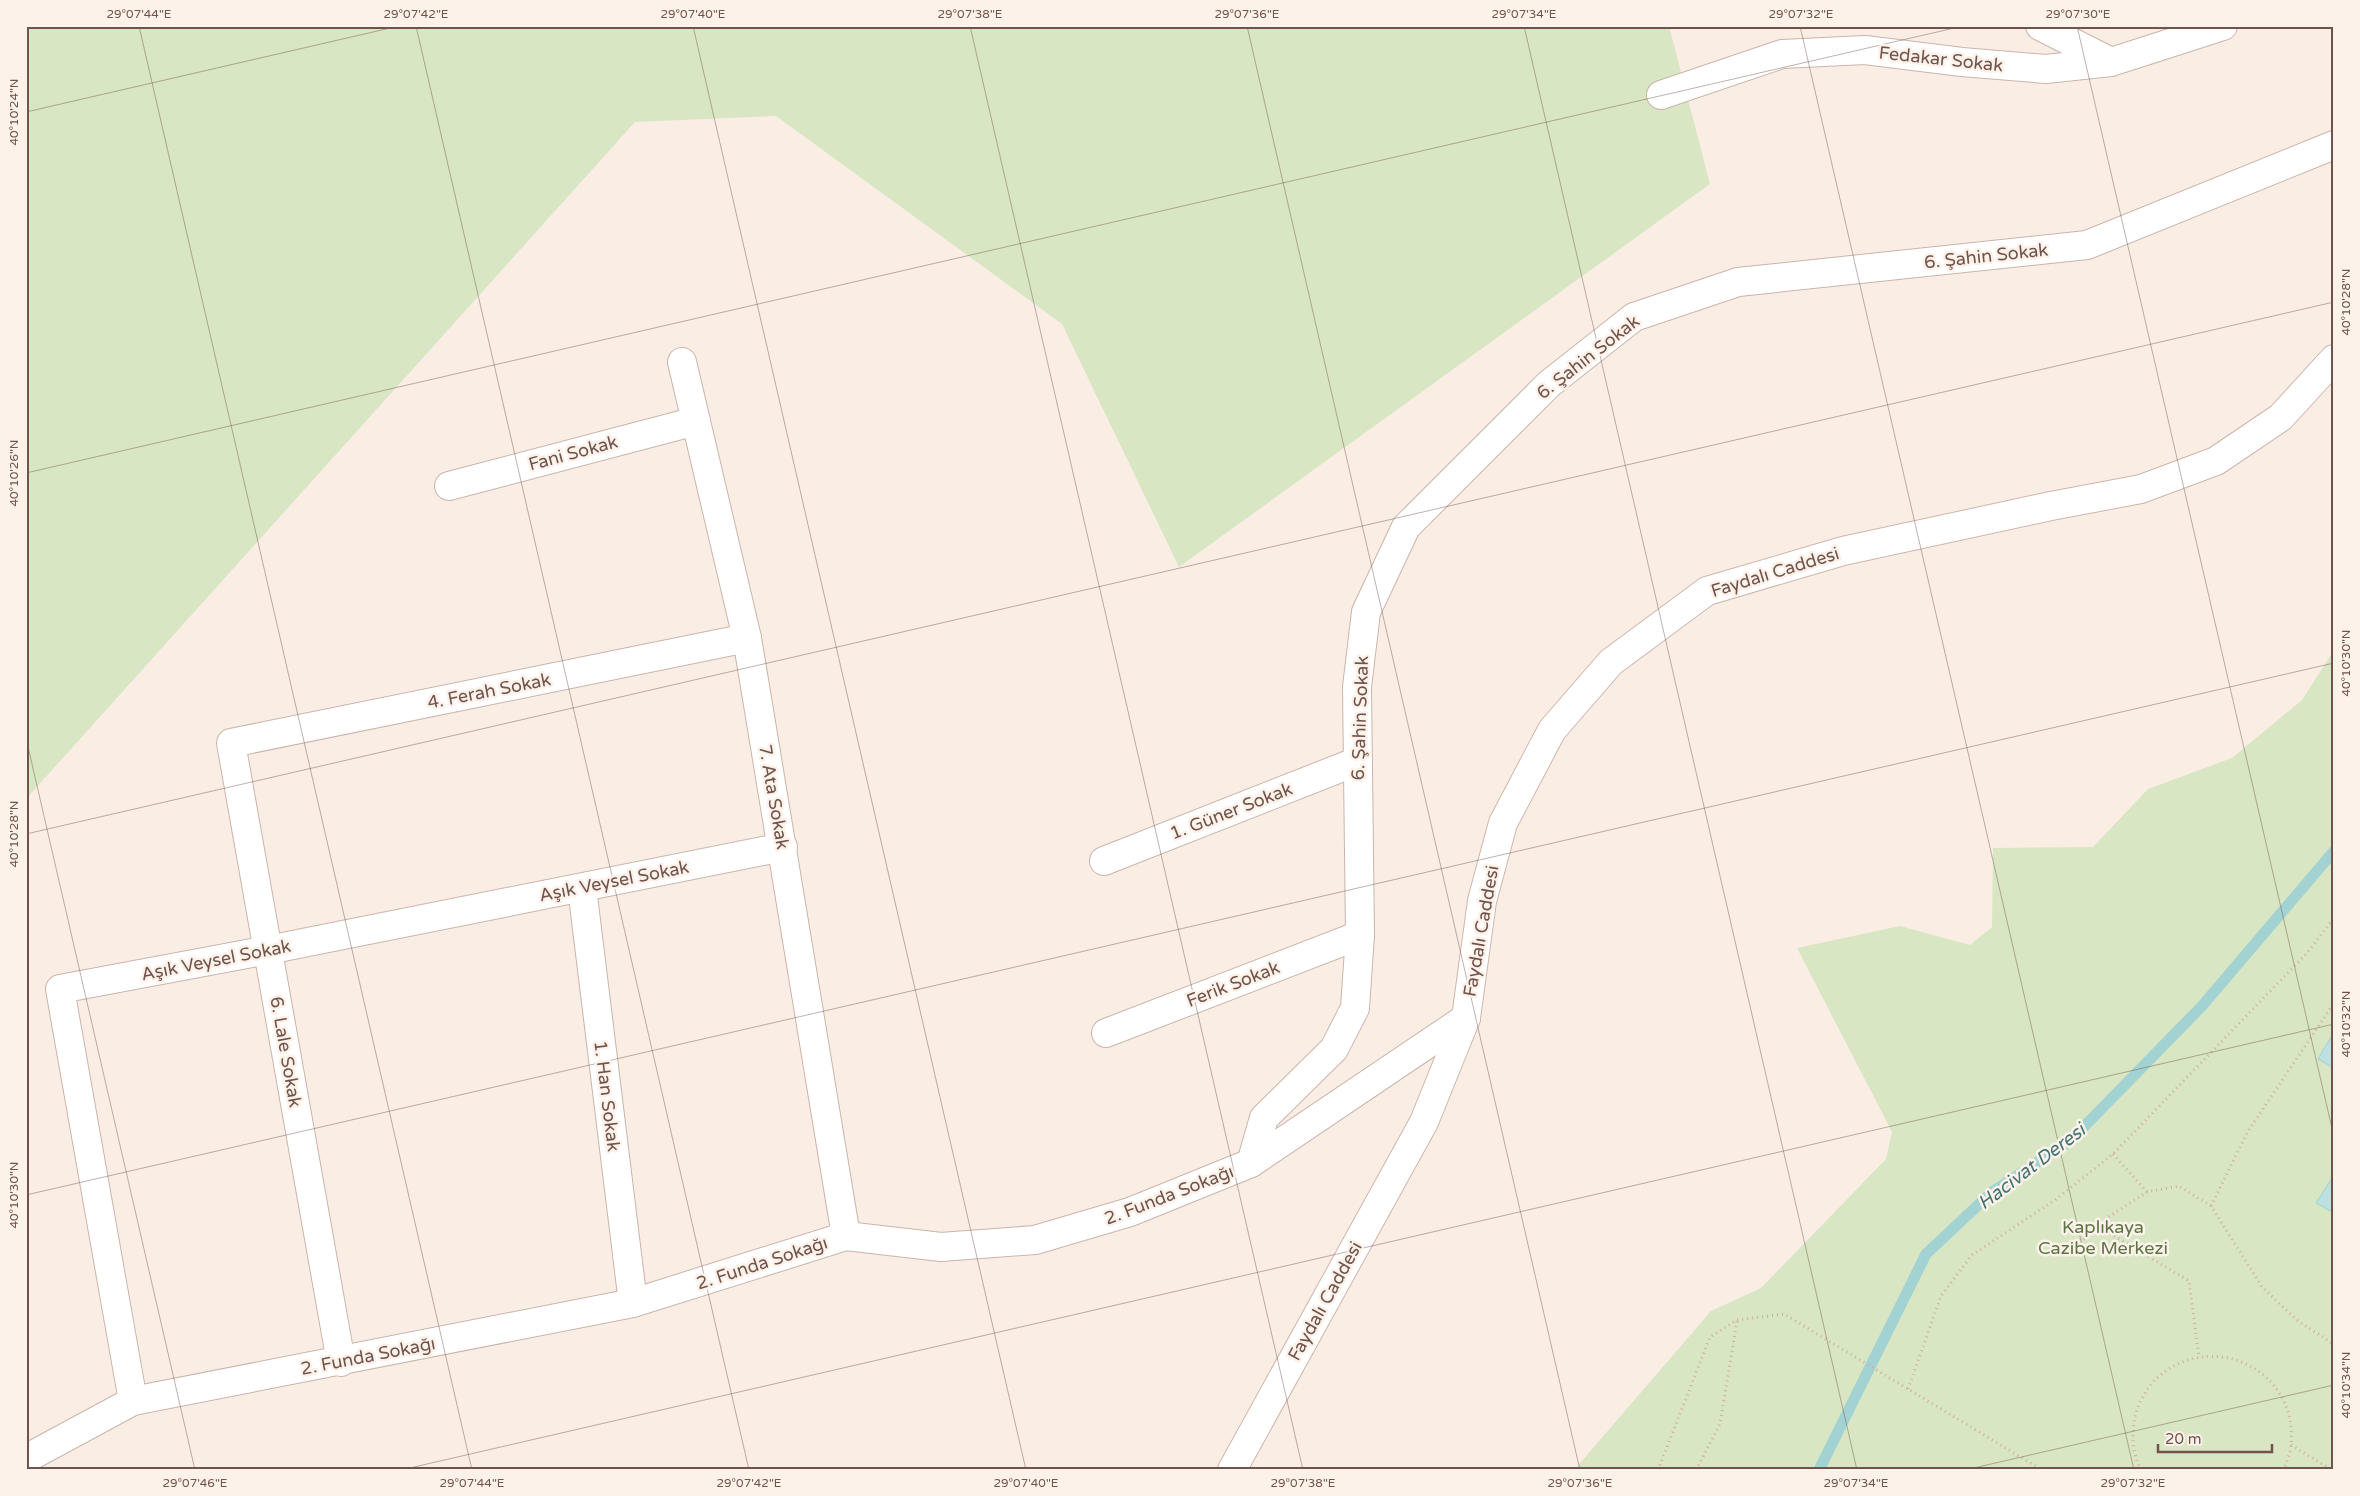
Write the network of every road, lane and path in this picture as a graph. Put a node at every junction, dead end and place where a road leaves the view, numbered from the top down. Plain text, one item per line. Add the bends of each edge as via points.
1 (2040, 26) edge
2 (2223, 26) edge
3 (2111, 62) junction
4 (1661, 95) dead end
5 (2334, 145) edge
6 (2334, 359) edge
7 (682, 362) dead end
8 (696, 421) junction
9 (449, 486) dead end
10 (747, 638) junction
11 (230, 743) joint
12 (1358, 761) junction
13 (783, 847) junction
14 (1104, 861) dead end
15 (582, 888) junction
16 (2334, 918) edge
17 (1360, 936) junction
18 (268, 950) junction
19 (2334, 1004) edge
20 (1466, 1018) junction
21 (1106, 1033) dead end
22 (2112, 1154) junction
23 (1251, 1163) junction
24 (2147, 1192) junction
25 (2211, 1206) junction
26 (2096, 1225) junction
27 (846, 1236) junction
28 (2071, 1255) dead end
29 (633, 1304) junction
30 (1737, 1320) junction
31 (2334, 1344) edge
32 (2199, 1357) junction
33 (341, 1362) junction
34 (1908, 1389) junction
35 (133, 1401) junction
36 (2291, 1445) junction
37 (26, 1461) edge
38 (1232, 1470) edge
39 (1658, 1470) edge
40 (1696, 1470) edge
41 (2042, 1470) edge
42 (2141, 1470) edge
43 (2284, 1470) edge
44 (2332, 1470) edge

1 - 3 street
2 - 3 street, Fedakar Sokak
3 - 4 street, Fedakar Sokak via 2046,69 1865,50 1782,54
5 - 12 street, 6. Şahin Sokak via 2087,245 1738,282 1634,317 1549,384 1406,527 1366,612 1357,687
6 - 20 street, Faydalı Caddesi via 2281,417 2216,461 2141,489 1843,551 1707,592 1611,662 1552,730 1503,823 1482,901
7 - 8 street, 7. Ata Sokak
8 - 9 street, Fani Sokak
8 - 10 street, 7. Ata Sokak
10 - 11 street, 4. Ferah Sokak
10 - 13 street, 7. Ata Sokak
11 - 18 street, 6. Lale Sokak
12 - 14 street, 1. Güner Sokak
12 - 17 street, 6. Şahin Sokak
13 - 15 street, Aşık Veysel Sokak
13 - 27 street, 7. Ata Sokak
15 - 18 street, Aşık Veysel Sokak
15 - 29 street, 1. Han Sokak
16 - 22 path via 2307,953
17 - 21 street, Ferik Sokak
17 - 23 street, 6. Şahin Sokak via 1355,1008 1334,1049 1264,1118
18 - 33 street, 6. Lale Sokak
18 - 35 street, Aşık Veysel Sokak via 60,989
19 - 25 path via 2248,1131
20 - 23 street, 2. Funda Sokağı
20 - 38 street, Faydalı Caddesi via 1424,1122
22 - 24 path
22 - 34 path via 2055,1200 1972,1255 1942,1296
23 - 27 street, 2. Funda Sokağı via 1130,1212 1035,1240 941,1247
24 - 25 path via 2179,1186
24 - 26 path
25 - 31 path via 2262,1287 2299,1322
26 - 28 path
26 - 32 path via 2189,1282
27 - 29 street, 2. Funda Sokağı
29 - 33 street, 2. Funda Sokağı
30 - 34 path via 1784,1314
30 - 39 path via 1710,1337
30 - 40 path via 1720,1424
32 - 36 path via 2215,1355 2241,1360 2264,1374 2281,1394 2290,1419
32 - 42 path via 2165,1370 2147,1389 2136,1412 2132,1438
33 - 35 street, 2. Funda Sokağı
34 - 41 path
35 - 37 street, 2. Funda Sokağı
36 - 43 path
36 - 44 path

